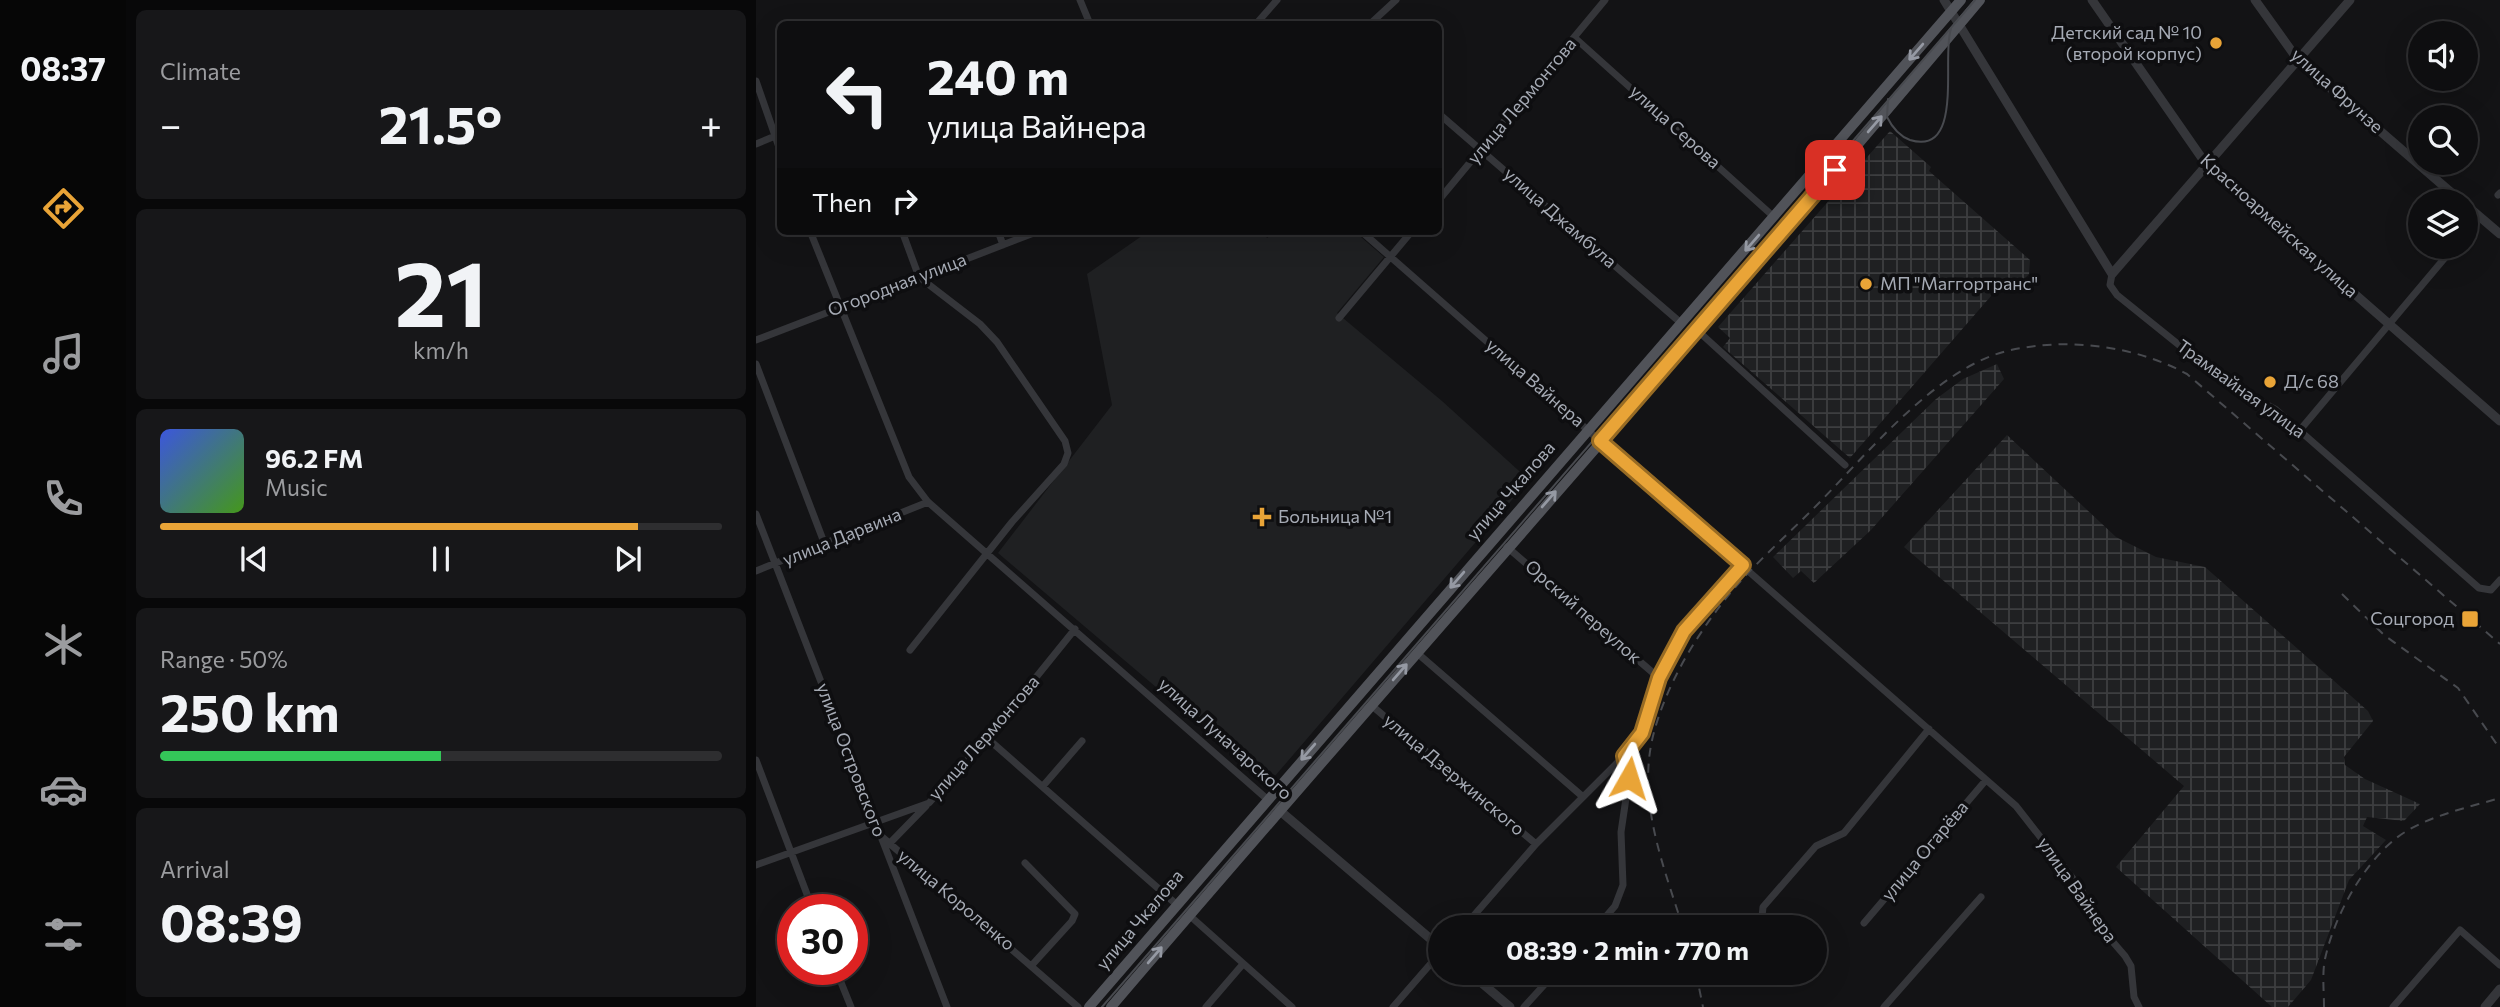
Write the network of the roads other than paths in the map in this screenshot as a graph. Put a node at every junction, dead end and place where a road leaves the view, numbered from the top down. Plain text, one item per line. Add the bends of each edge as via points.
1 (1080, 0) edge
2 (1277, 0) edge
3 (1396, 0) edge
4 (1605, 0) edge
5 (1944, 0) edge
6 (1961, 0) edge
7 (1980, 0) edge
8 (2092, 0) edge
9 (2255, 0) edge
10 (2350, 0) edge
11 (1951, 11) junction
12 (1089, 21) edge
13 (1259, 21) edge
14 (1373, 21) edge
15 (1959, 24) junction
16 (1575, 38) junction
17 (2298, 60) junction
18 (756, 81) edge
19 (1442, 116) edge
20 (777, 133) edge
21 (777, 135) edge
22 (756, 144) edge
23 (1482, 150) junction
24 (2206, 164) junction
25 (2448, 189) edge
26 (1442, 196) edge
27 (2479, 216) edge
28 (1774, 217) junction
29 (2500, 234) edge
30 (812, 235) edge
31 (904, 235) edge
32 (999, 235) edge
33 (1029, 235) edge
34 (1365, 235) edge
35 (1409, 235) edge
36 (1003, 245) junction
37 (1390, 257) junction
38 (2444, 259) edge
39 (2112, 274) junction
40 (919, 276) junction
41 (839, 307) junction
42 (1339, 318) dead end
43 (1681, 323) junction
44 (2389, 324) junction
45 (1698, 331) junction
46 (756, 340) edge
47 (756, 364) edge
48 (2500, 421) edge
49 (1587, 429) junction
50 (2300, 430) junction
51 (1600, 441) junction
52 (1845, 465) dead end
53 (928, 502) junction
54 (756, 514) edge
55 (825, 545) junction
56 (1507, 547) junction
57 (988, 554) junction
58 (775, 564) junction
59 (1743, 565) junction
60 (756, 571) edge
61 (2500, 580) edge
62 (1075, 629) junction
63 (910, 650) dead end
64 (1416, 652) junction
65 (1659, 678) junction
66 (1371, 705) junction
67 (1929, 729) junction
68 (987, 738) junction
69 (1082, 741) dead end
70 (1624, 756) junction
71 (756, 760) edge
72 (1986, 780) junction
73 (1043, 786) junction
74 (1582, 796) junction
75 (1267, 799) junction
76 (929, 803) junction
77 (1279, 810) junction
78 (874, 822) junction
79 (881, 835) junction
80 (890, 843) junction
81 (1536, 844) junction
82 (790, 852) junction
83 (1025, 863) dead end
84 (756, 865) edge
85 (807, 894) edge
86 (1981, 897) dead end
87 (1177, 904) junction
88 (1189, 915) junction
89 (1474, 915) edge
90 (1607, 915) edge
91 (1762, 915) edge
92 (1864, 923) dead end
93 (1428, 937) edge
94 (1243, 964) junction
95 (1032, 965) junction
96 (2500, 965) edge
97 (1428, 967) edge
98 (842, 985) edge
99 (1484, 985) edge
100 (1544, 985) edge
101 (2500, 989) edge
102 (851, 1007) edge
103 (947, 1007) edge
104 (1078, 1007) edge
105 (1089, 1007) edge
106 (1111, 1007) edge
107 (1206, 1007) edge
108 (1292, 1007) edge
109 (1393, 1007) edge
110 (1510, 1007) edge
111 (1524, 1007) edge
112 (1884, 1007) edge
113 (2139, 1007) edge
114 (2393, 1007) edge
115 (2485, 1007) edge

1 - 12 street
2 - 13 street
3 - 14 street
4 - 16 street, улица Лермонтова
5 - 11 street, Трамвайная улица
6 - 11 main road, улица Чкалова
7 - 15 main road, улица Чкалова
8 - 24 street, Красноармейская улица
9 - 17 street, улица Фрунзе
10 - 17 street
11 - 15 street, Трамвайная улица
11 -> 28 main road, улица Чкалова
15 - 39 street, Трамвайная улица
45 -> 15 main road, улица Чкалова
16 - 23 street, улица Лермонтова
16 - 28 street, улица Серова
17 - 24 street
17 - 25 street, улица Фрунзе
18 - 20 street
19 - 23 street, улица Джамбула
21 - 22 street
23 - 26 street, улица Лермонтова
23 - 43 street, улица Джамбула
24 - 39 street
24 - 44 street, Красноармейская улица
27 - 29 street
28 -> 43 main road, улица Чкалова
30 - 41 street, улица Луначарского
31 - 40 street
32 - 36 street
33 - 36 street, Огородная улица
34 - 37 street, улица Вайнера
35 - 37 street
36 - 40 street, Огородная улица
37 - 42 street
37 - 49 street, улица Вайнера
38 - 44 street
39 - 50 street, Трамвайная улица via 2110,285 2117,295 2225,382 2270,406
40 - 41 street, Огородная улица
40 - 57 street via 997,342 1068,446 1064,464
41 - 46 street, Огородная улица
41 - 53 street, улица Луначарского via 908,477
43 - 49 main road, улица Чкалова
44 - 48 street, Красноармейская улица
44 - 50 street
45 - 51 main road, улица Чкалова
45 - 52 street
47 - 55 street
49 - 51 street, улица Вайнера
49 -> 75 main road, улица Чкалова
50 - 61 street, Трамвайная улица via 2479,588 2487,591
56 -> 51 main road, улица Чкалова
51 - 59 street, улица Вайнера
53 - 55 street, улица Дарвина
53 - 57 street, улица Луначарского
54 - 58 street, улица Островского
55 - 58 street, улица Дарвина
56 - 64 main road, улица Чкалова
56 - 65 street, Орский переулок
57 - 62 street, улица Луначарского
57 - 63 street
58 - 60 street, улица Дарвина
58 - 78 street, улица Островского
59 - 65 street via 1684,631
59 - 67 street, улица Вайнера
62 - 68 street, улица Лермонтова
62 - 75 street, улица Луначарского
66 -> 64 main road, улица Чкалова
64 - 74 street
65 - 70 street via 1642,733
66 - 77 main road, улица Чкалова
66 - 81 street, улица Дзержинского
67 - 72 street, улица Вайнера
67 - 91 street via 1844,833 1816,846 1763,907
68 - 73 street
68 - 76 street, улица Лермонтова
69 - 73 street
70 - 74 street
70 - 90 street via 1629,778 1621,832 1623,885
71 - 82 street
72 - 92 street, улица Огарёва
72 - 113 street, улица Вайнера via 2024,815 2081,889 2100,927 2130,965
73 - 87 street
74 - 81 street
75 - 77 main road, улица Луначарского
75 - 87 main road, улица Чкалова
76 - 78 street, улица Лермонтова
76 - 80 street
77 - 88 main road, улица Чкалова
77 - 93 street, улица Луначарского
78 - 79 street, улица Островского
78 - 82 street, улица Лермонтова
79 - 80 street, улица Короленко
79 - 103 street, улица Островского
80 - 95 street, улица Короленко
81 - 89 street
82 - 84 street, улица Лермонтова
82 - 85 street
83 - 95 street via 1075,914
86 - 112 street
87 - 105 main road, улица Чкалова
88 - 94 street
106 -> 88 main road, улица Чкалова
94 - 107 street
94 - 108 street
95 - 104 street, улица Короленко
96 - 114 street via 2460,929
97 - 109 street
98 - 102 street
99 - 110 street
100 - 111 street
101 - 115 street

